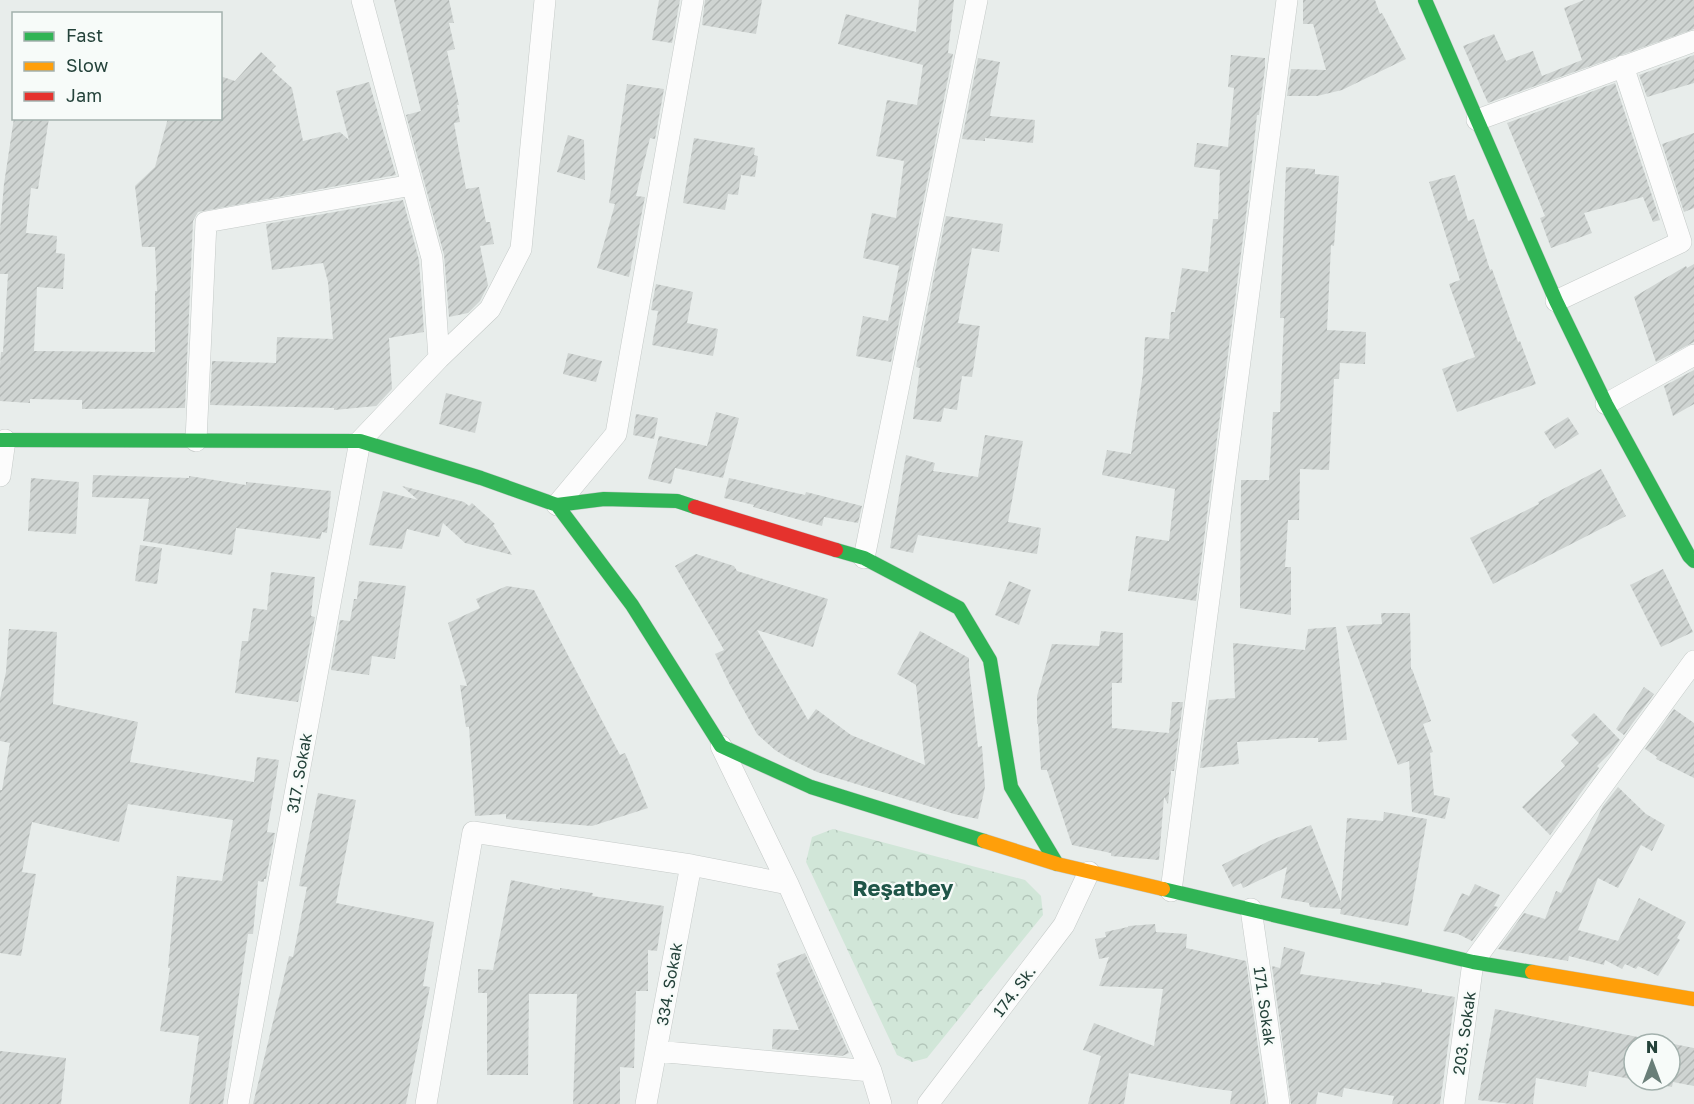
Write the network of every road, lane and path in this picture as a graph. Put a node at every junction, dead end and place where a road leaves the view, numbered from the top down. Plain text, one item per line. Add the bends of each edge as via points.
1 (362, 0) edge
2 (545, 0) edge
3 (693, 0) edge
4 (977, 0) edge
5 (1287, 0) edge
6 (1425, 0) edge
7 (1694, 41) edge
8 (1623, 66) junction
9 (1477, 120) junction
10 (412, 185) junction
11 (1556, 301) junction
12 (1694, 355) edge
13 (438, 358) junction
14 (1606, 404) junction
15 (3, 440) edge
16 (196, 441) junction
17 (360, 441) junction
18 (0, 476) edge
19 (557, 505) junction
20 (864, 558) junction
21 (1694, 561) edge
22 (1694, 661) edge
23 (721, 746) junction
24 (1057, 864) junction
25 (691, 865) junction
26 (1089, 872) junction
27 (788, 884) junction
28 (1171, 891) junction
29 (1251, 909) junction
30 (1473, 962) junction
31 (1694, 999) edge
32 (656, 1051) junction
33 (871, 1071) junction
34 (238, 1104) edge
35 (426, 1104) edge
36 (646, 1104) edge
37 (881, 1104) edge
38 (928, 1104) edge
39 (1279, 1104) edge
40 (1454, 1104) edge

1 - 10 street
2 - 13 street via 521,249 490,309
3 - 19 street via 616,434
4 - 20 street
5 - 28 street
6 - 9 main road
7 - 8 street
8 - 9 street
8 - 11 street via 1681,242
9 - 11 main road
10 - 13 street via 432,258
10 - 16 street via 206,222
11 - 14 main road
12 - 14 street
13 - 17 street
14 - 21 main road
15 - 16 main road
15 - 18 street
16 - 17 main road
17 - 19 main road
17 - 34 street, 317. Sokak
19 - 20 main road via 604,499 678,501
19 - 23 main road via 632,605
20 - 24 main road via 959,608 990,660 1011,787
22 - 30 street
23 - 24 main road via 811,787
23 - 27 street
24 - 26 main road
25 - 27 street
25 - 32 street, 334. Sokak
25 - 35 street via 473,832
26 - 28 main road
26 - 38 street, 174. Sk. via 1064,925
27 - 33 street
28 - 29 main road
29 - 30 main road
29 - 39 street, 171. Sokak
30 - 31 main road
30 - 40 street, 203. Sokak
32 - 33 street
32 - 36 street, 334. Sokak
33 - 37 street

